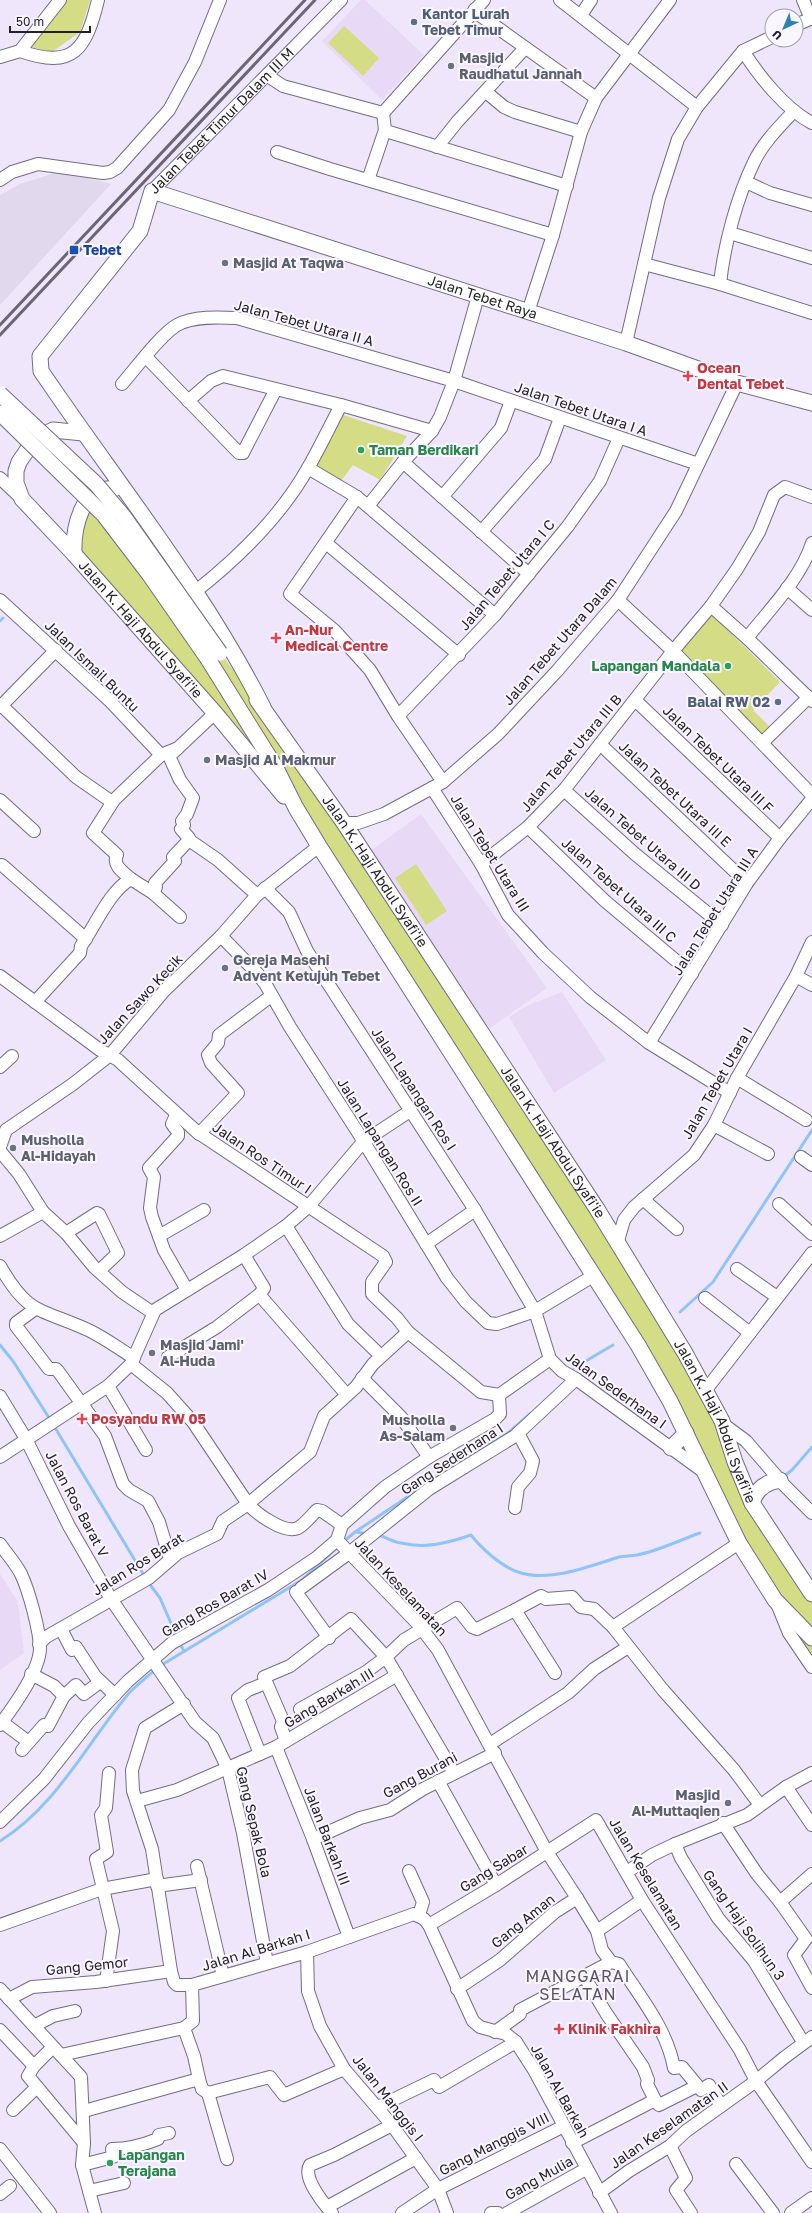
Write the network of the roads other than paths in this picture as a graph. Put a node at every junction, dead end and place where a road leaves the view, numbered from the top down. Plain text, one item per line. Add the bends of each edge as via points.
1 (60, 0) edge
2 (98, 0) edge
3 (220, 0) edge
4 (341, 0) edge
5 (484, 0) edge
6 (560, 0) edge
7 (591, 0) edge
8 (670, 0) edge
9 (803, 0) edge
10 (475, 9) junction
11 (580, 15) junction
12 (811, 18) edge
13 (764, 41) edge
14 (525, 48) junction
15 (20, 50) junction
16 (743, 51) junction
17 (629, 54) junction
18 (0, 57) edge
19 (268, 76) junction
20 (486, 92) junction
21 (596, 98) junction
22 (697, 107) junction
23 (794, 111) junction
24 (383, 113) junction
25 (810, 120) edge
26 (385, 130) junction
27 (581, 132) junction
28 (437, 147) junction
29 (277, 152) dead end
30 (0, 180) edge
31 (368, 180) junction
32 (746, 182) junction
33 (567, 186) junction
34 (152, 191) junction
35 (812, 205) edge
36 (730, 233) junction
37 (553, 235) junction
38 (812, 258) edge
39 (644, 264) junction
40 (720, 284) junction
41 (478, 296) junction
42 (528, 312) junction
43 (812, 313) edge
44 (626, 343) junction
45 (146, 357) junction
46 (40, 368) joint
47 (454, 381) junction
48 (737, 383) junction
49 (122, 384) dead end
50 (275, 391) junction
51 (0, 394) edge
52 (188, 401) junction
53 (510, 401) junction
54 (812, 403) edge
55 (341, 405) junction
56 (0, 413) edge
57 (560, 418) junction
58 (432, 431) junction
59 (83, 433) junction
60 (619, 438) junction
61 (403, 462) junction
62 (698, 464) junction
63 (308, 468) junction
64 (0, 478) edge
65 (128, 494) junction
66 (357, 497) junction
67 (442, 497) junction
68 (812, 497) edge
69 (22, 499) junction
70 (368, 506) junction
71 (481, 532) junction
72 (326, 543) junction
73 (812, 543) edge
74 (74, 554) junction
75 (529, 574) junction
76 (787, 588) junction
77 (196, 590) junction
78 (0, 600) edge
79 (618, 600) junction
80 (711, 606) junction
81 (812, 610) edge
82 (495, 616) junction
83 (747, 638) junction
84 (56, 650) junction
85 (673, 651) junction
86 (459, 655) junction
87 (214, 656) junction
88 (810, 699) edge
89 (635, 700) junction
90 (0, 706) edge
91 (263, 707) junction
92 (215, 714) junction
93 (398, 716) junction
94 (763, 742) junction
95 (600, 744) junction
96 (178, 748) junction
97 (161, 755) junction
98 (443, 782) junction
99 (432, 788) junction
100 (564, 790) junction
101 (812, 795) edge
102 (812, 799) edge
103 (0, 800) edge
104 (112, 802) junction
105 (296, 808) junction
106 (344, 823) junction
107 (528, 827) junction
108 (34, 831) dead end
109 (780, 838) junction
110 (189, 840) junction
111 (318, 846) junction
112 (481, 864) junction
113 (2, 865) dead end
114 (131, 879) junction
115 (747, 883) junction
116 (261, 892) junction
117 (154, 893) junction
118 (180, 917) dead end
119 (722, 926) junction
120 (221, 936) junction
121 (86, 939) junction
122 (812, 942) edge
123 (692, 974) junction
124 (0, 976) edge
125 (796, 976) junction
126 (812, 985) edge
127 (271, 996) junction
128 (35, 1002) junction
129 (649, 1043) junction
130 (110, 1055) junction
131 (12, 1056) dead end
132 (0, 1067) edge
133 (738, 1078) junction
134 (730, 1093) junction
135 (410, 1111) junction
136 (176, 1115) junction
137 (809, 1121) edge
138 (714, 1125) junction
139 (2, 1131) edge
140 (199, 1134) junction
141 (363, 1142) junction
142 (0, 1147) edge
143 (0, 1152) edge
144 (768, 1154) dead end
145 (801, 1157) dead end
146 (812, 1165) edge
147 (643, 1199) junction
148 (779, 1204) dead end
149 (308, 1207) junction
150 (204, 1210) dead end
151 (475, 1210) junction
152 (43, 1212) junction
153 (286, 1226) junction
154 (677, 1229) dead end
155 (66, 1233) junction
156 (812, 1234) edge
157 (0, 1236) edge
158 (159, 1236) junction
159 (426, 1244) junction
160 (617, 1244) junction
161 (812, 1252) edge
162 (244, 1255) junction
163 (0, 1266) edge
164 (737, 1269) dead end
165 (99, 1271) junction
166 (593, 1276) junction
167 (187, 1290) junction
168 (260, 1294) junction
169 (777, 1297) junction
170 (705, 1298) dead end
171 (35, 1309) junction
172 (535, 1311) junction
173 (153, 1313) junction
174 (408, 1332) junction
175 (750, 1333) junction
176 (381, 1356) junction
177 (168, 1357) dead end
178 (550, 1359) junction
179 (132, 1361) junction
180 (570, 1375) junction
181 (362, 1378) junction
182 (108, 1386) junction
183 (705, 1391) junction
184 (347, 1395) junction
185 (499, 1395) junction
186 (0, 1396) edge
187 (82, 1402) junction
188 (723, 1424) junction
189 (518, 1433) junction
190 (686, 1433) junction
191 (26, 1439) junction
192 (671, 1448) junction
193 (146, 1450) dead end
194 (0, 1457) edge
195 (429, 1457) junction
196 (704, 1472) junction
197 (780, 1480) junction
198 (752, 1503) junction
199 (248, 1504) junction
200 (515, 1508) dead end
201 (812, 1514) edge
202 (342, 1525) junction
203 (736, 1537) junction
204 (0, 1544) edge
205 (342, 1546) junction
206 (170, 1559) junction
207 (811, 1593) edge
208 (111, 1599) junction
209 (775, 1600) junction
210 (515, 1610) junction
211 (613, 1627) junction
212 (60, 1629) junction
213 (423, 1630) junction
214 (329, 1638) junction
215 (812, 1638) edge
216 (39, 1644) junction
217 (628, 1647) junction
218 (386, 1657) junction
219 (155, 1664) junction
220 (812, 1667) edge
221 (555, 1673) dead end
222 (31, 1674) junction
223 (397, 1675) junction
224 (100, 1682) junction
225 (266, 1683) junction
226 (115, 1695) junction
227 (64, 1696) junction
228 (184, 1704) junction
229 (300, 1708) dead end
230 (1, 1723) edge
231 (281, 1744) junction
232 (492, 1748) junction
233 (260, 1754) junction
234 (228, 1769) junction
235 (109, 1773) dead end
236 (454, 1773) junction
237 (812, 1773) edge
238 (438, 1781) junction
239 (786, 1787) junction
240 (137, 1801) junction
241 (760, 1805) junction
242 (0, 1822) edge
243 (723, 1824) junction
244 (812, 1824) edge
245 (313, 1839) junction
246 (675, 1844) junction
247 (547, 1852) junction
248 (197, 1866) dead end
249 (409, 1871) dead end
250 (627, 1872) junction
251 (812, 1874) edge
252 (201, 1880) junction
253 (157, 1882) junction
254 (496, 1885) junction
255 (102, 1889) junction
256 (577, 1898) junction
257 (642, 1900) junction
258 (780, 1902) junction
259 (424, 1920) junction
260 (0, 1925) edge
261 (597, 1931) junction
262 (349, 1936) junction
263 (307, 1952) junction
264 (611, 1962) junction
265 (267, 1963) junction
266 (171, 1971) junction
267 (223, 1976) junction
268 (584, 1976) junction
269 (106, 1980) junction
270 (192, 1985) junction
271 (812, 1988) edge
272 (0, 1989) edge
273 (457, 1989) junction
274 (9, 1999) junction
275 (75, 2011) dead end
276 (34, 2026) junction
277 (184, 2028) junction
278 (0, 2030) edge
279 (495, 2032) junction
280 (807, 2040) edge
281 (516, 2042) junction
282 (57, 2051) junction
283 (34, 2066) junction
284 (344, 2069) junction
285 (199, 2079) junction
286 (756, 2081) junction
287 (698, 2086) junction
288 (37, 2087) junction
289 (208, 2093) junction
290 (655, 2100) junction
291 (721, 2106) junction
292 (378, 2107) junction
293 (12, 2110) dead end
294 (84, 2111) junction
295 (392, 2125) junction
296 (564, 2126) junction
297 (169, 2133) dead end
298 (84, 2143) junction
299 (572, 2143) junction
300 (670, 2146) junction
301 (0, 2149) edge
302 (416, 2158) junction
303 (227, 2159) dead end
304 (812, 2162) edge
305 (736, 2164) dead end
306 (82, 2165) junction
307 (586, 2169) junction
308 (124, 2183) dead end
309 (10, 2186) dead end
310 (438, 2189) junction
311 (89, 2191) junction
312 (599, 2193) junction
313 (0, 2194) edge
314 (812, 2198) edge
315 (329, 2210) edge
316 (607, 2212) edge
317 (50, 2213) edge
318 (95, 2213) edge
319 (402, 2213) edge
320 (447, 2213) edge
321 (491, 2213) edge
322 (498, 2213) edge
323 (507, 2213) edge
324 (691, 2213) edge
325 (773, 2213) edge
326 (791, 2213) edge

1 - 15 street
2 - 15 street via 91,28 83,42 65,57 49,59
3 - 30 street via 195,62 169,110 117,168 103,173 38,164 12,172
4 - 19 street, Jalan Tebet Timur Dalam III M
5 - 10 street
6 - 11 street
7 - 11 street
8 - 17 street
9 - 12 street
10 - 14 street
10 - 24 street
11 - 17 street
13 - 16 street
14 - 20 street
14 - 21 street
15 - 18 street
16 - 22 street
16 - 23 street via 754,68
17 - 21 street
17 - 22 street
19 - 24 street via 283,86
19 - 34 street, Jalan Tebet Timur Dalam III M
20 - 27 street via 504,107 515,112
20 - 28 street
21 - 27 street
22 - 39 street via 678,139 659,198
23 - 25 street
23 - 32 street via 754,161
24 - 26 street
26 - 28 street
26 - 31 street
27 - 33 street
28 - 33 street
29 - 31 street
31 - 37 street
32 - 35 street via 770,193
32 - 36 street
33 - 37 street
34 - 41 main road, Jalan Tebet Raya
34 - 46 main road, Jalan Tebet Timur Dalam III M via 140,231 40,356
36 - 38 street
36 - 40 street
37 - 42 street
39 - 40 street
39 - 44 street
40 - 43 street
41 - 42 main road, Jalan Tebet Raya
41 - 47 street
42 - 44 main road, Jalan Tebet Raya
44 - 48 main road, Jalan Tebet Raya
45 - 47 street, Jalan Tebet Utara II A via 168,332 178,325 195,320 224,317 260,324
45 - 49 street, Jalan Tebet Utara II A
45 - 52 street
46 - 59 main road, Jalan K. Haji Abdul Syafi'ie
47 - 53 street, Jalan Tebet Utara I A
47 - 58 street
48 - 54 main road, Jalan Tebet Raya
48 - 62 street, Jalan Tebet Utara Dalam
50 - 52 street via 222,376 211,381
50 - 52 street via 242,453 238,453
50 - 55 street
51 - 87 main road, Jalan K. Haji Abdul Syafi'ie, bridge via 96,484 124,517
53 - 57 street, Jalan Tebet Utara I A
53 - 67 street via 501,428
55 - 58 street
55 - 63 street
56 - 87 main road, Jalan K. Haji Abdul Syafi'ie, bridge via 104,515
57 - 60 street, Jalan Tebet Utara I A
57 - 71 street via 545,459
58 - 61 street
59 - 65 main road, Jalan K. Haji Abdul Syafi'ie
59 - 69 main road, Jalan K. Haji Abdul Syafi'ie via 53,430 35,439 19,462 16,471 16,483
60 - 62 street, Jalan Tebet Utara I A
60 - 75 street, Jalan Tebet Utara I C via 600,481
61 - 67 street
61 - 70 street
62 - 79 street, Jalan Tebet Utara Dalam via 676,511
63 - 66 street
63 - 77 street via 274,516 248,545
64 - 69 street
65 - 74 main road via 106,488 91,496 76,524 73,536
65 - 77 main road, Jalan K. Haji Abdul Syafi'ie
66 - 70 street
66 - 72 street
67 - 71 street
68 - 80 street, Jalan Tebet Utara III B via 785,487 774,495 752,545
69 - 74 main road, Jalan K. Haji Abdul Syafi'ie
70 - 82 street
71 - 75 street
72 - 86 street
72 - 93 street via 290,594 335,631 370,670
73 - 76 street
74 - 92 main road, Jalan K. Haji Abdul Syafi'ie
75 - 82 street, Jalan Tebet Utara I C
76 - 81 street
76 - 83 street
77 - 91 main road, Jalan K. Haji Abdul Syafi'ie via 243,667
78 - 84 street, Jalan Ismail Buntu
79 - 85 street
79 - 98 street, Jalan Tebet Utara Dalam via 498,734
80 - 83 street
80 - 85 street, Jalan Tebet Utara III B
82 - 86 street, Jalan Tebet Utara I C
83 - 88 street
84 - 90 street
84 - 97 street, Jalan Ismail Buntu via 109,700
85 - 89 street, Jalan Tebet Utara III B
85 - 94 street
86 - 93 street, Jalan Tebet Utara I C
87 - 91 main road, Jalan K. Haji Abdul Syafi'ie
87 - 105 main road, Jalan K. Haji Abdul Syafi'ie
88 - 94 street
89 - 95 street, Jalan Tebet Utara III B
89 - 109 street, Jalan Tebet Utara III F
90 - 104 street via 76,777
91 - 106 main road, Jalan K. Haji Abdul Syafi'ie
92 - 96 street
92 - 105 main road, Jalan K. Haji Abdul Syafi'ie
93 - 98 street
94 - 101 street
95 - 100 street, Jalan Tebet Utara III B
95 - 115 street, Jalan Tebet Utara III E
96 - 97 street
96 - 110 street via 169,756 180,780 193,798 181,828
97 - 104 street
98 - 99 street, Jalan Tebet Utara Dalam
99 - 106 street, Jalan Tebet Utara Dalam via 377,817 358,823
99 - 112 street, Jalan Tebet Utara III
100 - 107 street, Jalan Tebet Utara III B
100 - 119 street, Jalan Tebet Utara III D via 635,854
102 - 109 street, Jalan Tebet Utara III A
103 - 108 street
104 - 114 street via 94,833 117,854 116,865
105 - 111 main road, Jalan K. Haji Abdul Syafi'ie
106 - 160 main road, Jalan K. Haji Abdul Syafi'ie via 597,1209
107 - 112 street, Jalan Tebet Utara III B
107 - 123 street, Jalan Tebet Utara III C via 605,901
109 - 115 street, Jalan Tebet Utara III A
110 - 116 street, Jalan Lapangan Ros I
110 - 117 street via 173,857 174,861 155,883
111 - 116 street, Jalan Sawo Kecik
111 - 166 main road, Jalan K. Haji Abdul Syafi'ie
112 - 129 street, Jalan Tebet Utara III via 508,915 543,953 590,997
113 - 121 street
114 - 117 street
114 - 121 street via 109,900
115 - 119 street, Jalan Tebet Utara III A
116 - 120 street, Jalan Sawo Kecik
116 - 135 street, Jalan Lapangan Ros I via 289,912 307,951
117 - 118 street
119 - 123 street, Jalan Tebet Utara III A
120 - 127 street, Jalan Lapangan Ros II via 258,974
120 - 130 street, Jalan Sawo Kecik via 164,991
121 - 128 street via 80,953
122 - 125 street, Jalan Tebet Utara I
123 - 129 street, Jalan Tebet Utara III A
124 - 128 street, Jalan Ros Timur I
125 - 126 street
125 - 133 street, Jalan Tebet Utara I
127 - 140 street via 220,1035 218,1043 208,1055 211,1063 238,1093
127 - 141 street, Jalan Lapangan Ros II
128 - 130 street, Jalan Ros Timur I
129 - 134 street, Jalan Tebet Utara III
130 - 136 street, Jalan Ros Timur I
130 - 139 street, Jalan Sawo Kecik via 73,1084
131 - 132 street
133 - 134 street, Jalan Tebet Utara I
133 - 137 street
134 - 138 street, Jalan Tebet Utara I
135 - 141 street
135 - 151 street, Jalan Lapangan Ros I
136 - 140 street, Jalan Ros Timur I
136 - 158 street via 172,1124 178,1136 149,1168 154,1177 150,1208
138 - 144 street
138 - 147 street, Jalan Tebet Utara I via 694,1155
139 - 142 street, Jalan Sawo Kecik via 3,1141
140 - 149 street, Jalan Ros Timur I
141 - 149 street
141 - 159 street, Jalan Lapangan Ros II
143 - 152 street via 20,1174
145 - 146 street
147 - 154 street
147 - 160 street, Jalan Tebet Utara I via 624,1220
148 - 156 street
149 - 153 street
149 - 174 street, Jalan Ros Timur I via 383,1256 386,1262 372,1282 372,1294
150 - 158 street
151 - 159 street
151 - 172 street, Jalan Lapangan Ros I
152 - 155 street
152 - 157 street
153 - 162 street
153 - 176 street via 348,1324
155 - 165 street
155 - 165 street via 99,1214 118,1253
158 - 167 street via 172,1267
159 - 172 street, Jalan Lapangan Ros II via 447,1278 466,1302 490,1324
160 - 183 main road, Jalan K. Haji Abdul Syafi'ie via 671,1330
161 - 169 street
162 - 167 street
162 - 168 street via 264,1288
163 - 171 street via 10,1284 24,1301
164 - 169 street
165 - 173 street via 122,1292
166 - 172 street
166 - 190 main road, Jalan K. Haji Abdul Syafi'ie via 638,1345
167 - 173 street
168 - 177 street via 218,1327
168 - 184 street
169 - 175 street
170 - 175 street
171 - 179 street via 87,1329
171 - 187 street via 16,1323 16,1326 49,1369 56,1368
172 - 178 street, Jalan Sederhana I
173 - 179 street
174 - 176 street, Jalan Ros Barat
174 - 185 street via 481,1392
175 - 183 street
176 - 181 street, Jalan Ros Barat
178 - 180 street, Jalan Sederhana I
178 - 185 street
179 - 182 street
179 - 199 street via 167,1393 193,1422
180 - 189 street, Gang Sederhana I
180 - 192 street, Jalan Sederhana I
181 - 184 street, Jalan Ros Barat
181 - 195 street via 401,1417
182 - 187 street
182 - 193 street
183 - 188 main road, Jalan K. Haji Abdul Syafi'ie
184 - 199 street, Jalan Ros Barat via 324,1416 310,1452
185 - 195 street via 500,1414 495,1419
186 - 191 street, Jalan Ros Barat V
187 - 191 street
187 - 206 street via 106,1436 123,1484 148,1501 159,1522
188 - 197 street via 746,1441
188 - 198 main road, Jalan K. Haji Abdul Syafi'ie
189 - 200 street via 532,1461 530,1473 518,1487
189 - 205 street, Gang Sederhana I via 429,1489 372,1534
190 - 192 main road
190 - 196 main road, Jalan K. Haji Abdul Syafi'ie
191 - 194 street
191 - 208 street, Jalan Ros Barat V via 69,1526
192 - 196 street, Jalan Sederhana I
195 - 202 street via 385,1487
196 - 203 main road, Jalan K. Haji Abdul Syafi'ie
197 - 198 main road via 762,1487 754,1496
197 - 201 street
198 - 207 main road, Jalan K. Haji Abdul Syafi'ie
199 - 202 street via 257,1513 286,1529 299,1527 317,1510
199 - 206 street, Jalan Ros Barat via 223,1521 216,1534
202 - 205 street, Jalan Keselamatan
203 - 209 main road, Jalan K. Haji Abdul Syafi'ie
203 - 211 street
204 - 216 street via 21,1574 29,1596
205 - 213 street, Jalan Keselamatan
205 - 214 street, Gang Sederhana I via 298,1590
205 - 219 street, Gang Ros Barat IV via 316,1558 268,1590 176,1640
206 - 208 street, Jalan Ros Barat via 164,1567 147,1579
208 - 212 street, Jalan Ros Barat
208 - 219 street, Jalan Ros Barat V
209 - 215 main road, Jalan K. Haji Abdul Syafi'ie
209 - 220 street via 789,1633
210 - 211 street via 539,1597 572,1597 582,1607 594,1609
210 - 213 street via 477,1629 472,1627 457,1608
210 - 221 street
211 - 217 street
212 - 216 street, Jalan Ros Barat
212 - 224 street via 72,1650 76,1647
213 - 218 street via 404,1640
213 - 232 street, Jalan Keselamatan via 438,1650
214 - 218 street via 351,1620
214 - 225 street via 277,1674 265,1677
216 - 222 street via 40,1650
217 - 232 street, Gang Burani via 594,1669 568,1693
217 - 241 street via 696,1729 734,1770
218 - 223 street
218 - 229 street via 366,1672
219 - 226 street, Gang Ros Barat IV via 128,1681
219 - 228 street, Gang Sepak Bola
222 - 227 street via 54,1686
222 - 230 street via 14,1706
223 - 231 street, Gang Barkah III
223 - 236 street
224 - 226 street
224 - 227 street via 84,1694 76,1685
225 - 231 street, Jalan Barkah III via 283,1720
225 - 233 street via 248,1690 238,1698
226 - 242 street, Gang Ros Barat IV via 88,1723 44,1779
227 - 230 street via 48,1726 44,1726 24,1745
228 - 234 street, Gang Sepak Bola via 195,1722 213,1738
228 - 240 street via 146,1728 132,1770 133,1791
231 - 233 street, Gang Barkah III
231 - 245 street, Jalan Barkah III
232 - 236 street, Gang Burani
232 - 247 street, Jalan Keselamatan
233 - 234 street, Gang Barkah III
234 - 240 street, Gang Barkah III via 177,1790
234 - 265 street, Gang Sepak Bola via 244,1832
235 - 255 street via 106,1808 101,1815 107,1852 96,1859 101,1873
236 - 238 street, Gang Burani
237 - 239 street
238 - 245 street, Gang Burani via 390,1810 360,1818
238 - 254 street
239 - 241 street
239 - 244 street
240 - 253 street via 152,1849
241 - 243 street via 747,1814
243 - 246 street
243 - 258 street via 757,1874
245 - 262 street, Jalan Barkah III
246 - 250 street via 652,1855
246 - 280 street, Gang Haji Solihun 3 via 718,1918 754,1961
247 - 250 street, Jalan Keselamatan via 596,1820
247 - 254 street, Gang Sabar
247 - 256 street, Gang Sabar
248 - 252 street
249 - 259 street via 423,1902
250 - 257 street, Jalan Keselamatan
251 - 258 street
252 - 253 street
252 - 267 street
253 - 255 street
253 - 266 street
254 - 259 street, Gang Sabar
255 - 260 street
255 - 269 street via 113,1931
256 - 261 street, Gang Aman
256 - 273 street, Gang Aman via 555,1912 500,1960
257 - 261 street
257 - 286 street, Jalan Keselamatan via 740,2050
258 - 271 street via 806,1939 794,1955
259 - 262 street, Jalan Al Barkah I via 414,1914
259 - 273 street, Jalan Al Barkah
261 - 264 street, Gang Aman via 602,1950
262 - 263 street, Jalan Al Barkah I
263 - 265 street, Jalan Al Barkah I
263 - 284 street, Jalan Manggis I via 308,1991 320,2026
264 - 268 street
264 - 287 street, Gang Aman via 619,1964 660,2028 671,2049 674,2068 682,2067
265 - 267 street, Jalan Al Barkah I
266 - 269 street, Gang Gemor
266 - 270 street via 175,1984
267 - 270 street, Jalan Al Barkah I
268 - 279 street via 520,2010 520,2014
268 - 290 street via 643,2067 647,2084
269 - 274 street, Gang Gemor via 32,1987
270 - 277 street, Jalan Al Barkah I via 193,2020
272 - 274 street
273 - 279 street, Jalan Al Barkah via 473,2021 480,2027
274 - 276 street
275 - 276 street via 53,2016
276 - 282 street
277 - 282 street
277 - 285 street
278 - 283 street
279 - 281 street, Jalan Al Barkah via 506,2034
280 - 286 street, Jalan Keselamatan II
281 - 292 street via 439,2087 434,2080
281 - 296 street, Jalan Al Barkah
282 - 283 street
282 - 294 street via 81,2077
283 - 288 street via 28,2076
284 - 289 street via 284,2096 268,2077
284 - 292 street, Jalan Manggis I
285 - 289 street via 202,2089
285 - 294 street
286 - 291 street, Jalan Keselamatan II
286 - 304 street, Jalan Keselamatan
287 - 290 street via 659,2105
287 - 291 street via 701,2090 709,2086
288 - 293 street
288 - 298 street
289 - 303 street
290 - 299 street
291 - 300 street, Jalan Keselamatan II
292 - 295 street, Jalan Manggis I
294 - 298 street
295 - 302 street, Jalan Manggis I
295 - 315 street via 334,2156 310,2164 309,2179
296 - 299 street, Jalan Al Barkah
296 - 310 street, Gang Manggis VIII
297 - 306 street via 159,2135 158,2139 149,2142 124,2149 112,2149 113,2157
298 - 306 street
299 - 307 street, Jalan Al Barkah
300 - 312 street, Jalan Keselamatan II
300 - 324 street via 686,2178 676,2190
301 - 317 street
302 - 310 street, Jalan Manggis I
302 - 315 street
305 - 325 street
306 - 311 street
307 - 312 street, Jalan Al Barkah
307 - 323 street, Gang Mulia
308 - 311 street
309 - 313 street
310 - 319 street, Gang Manggis VIII
310 - 320 street, Jalan Manggis I
311 - 318 street
312 - 316 street, Jalan Al Barkah
314 - 326 street
321 - 322 street, Gang Mulia

